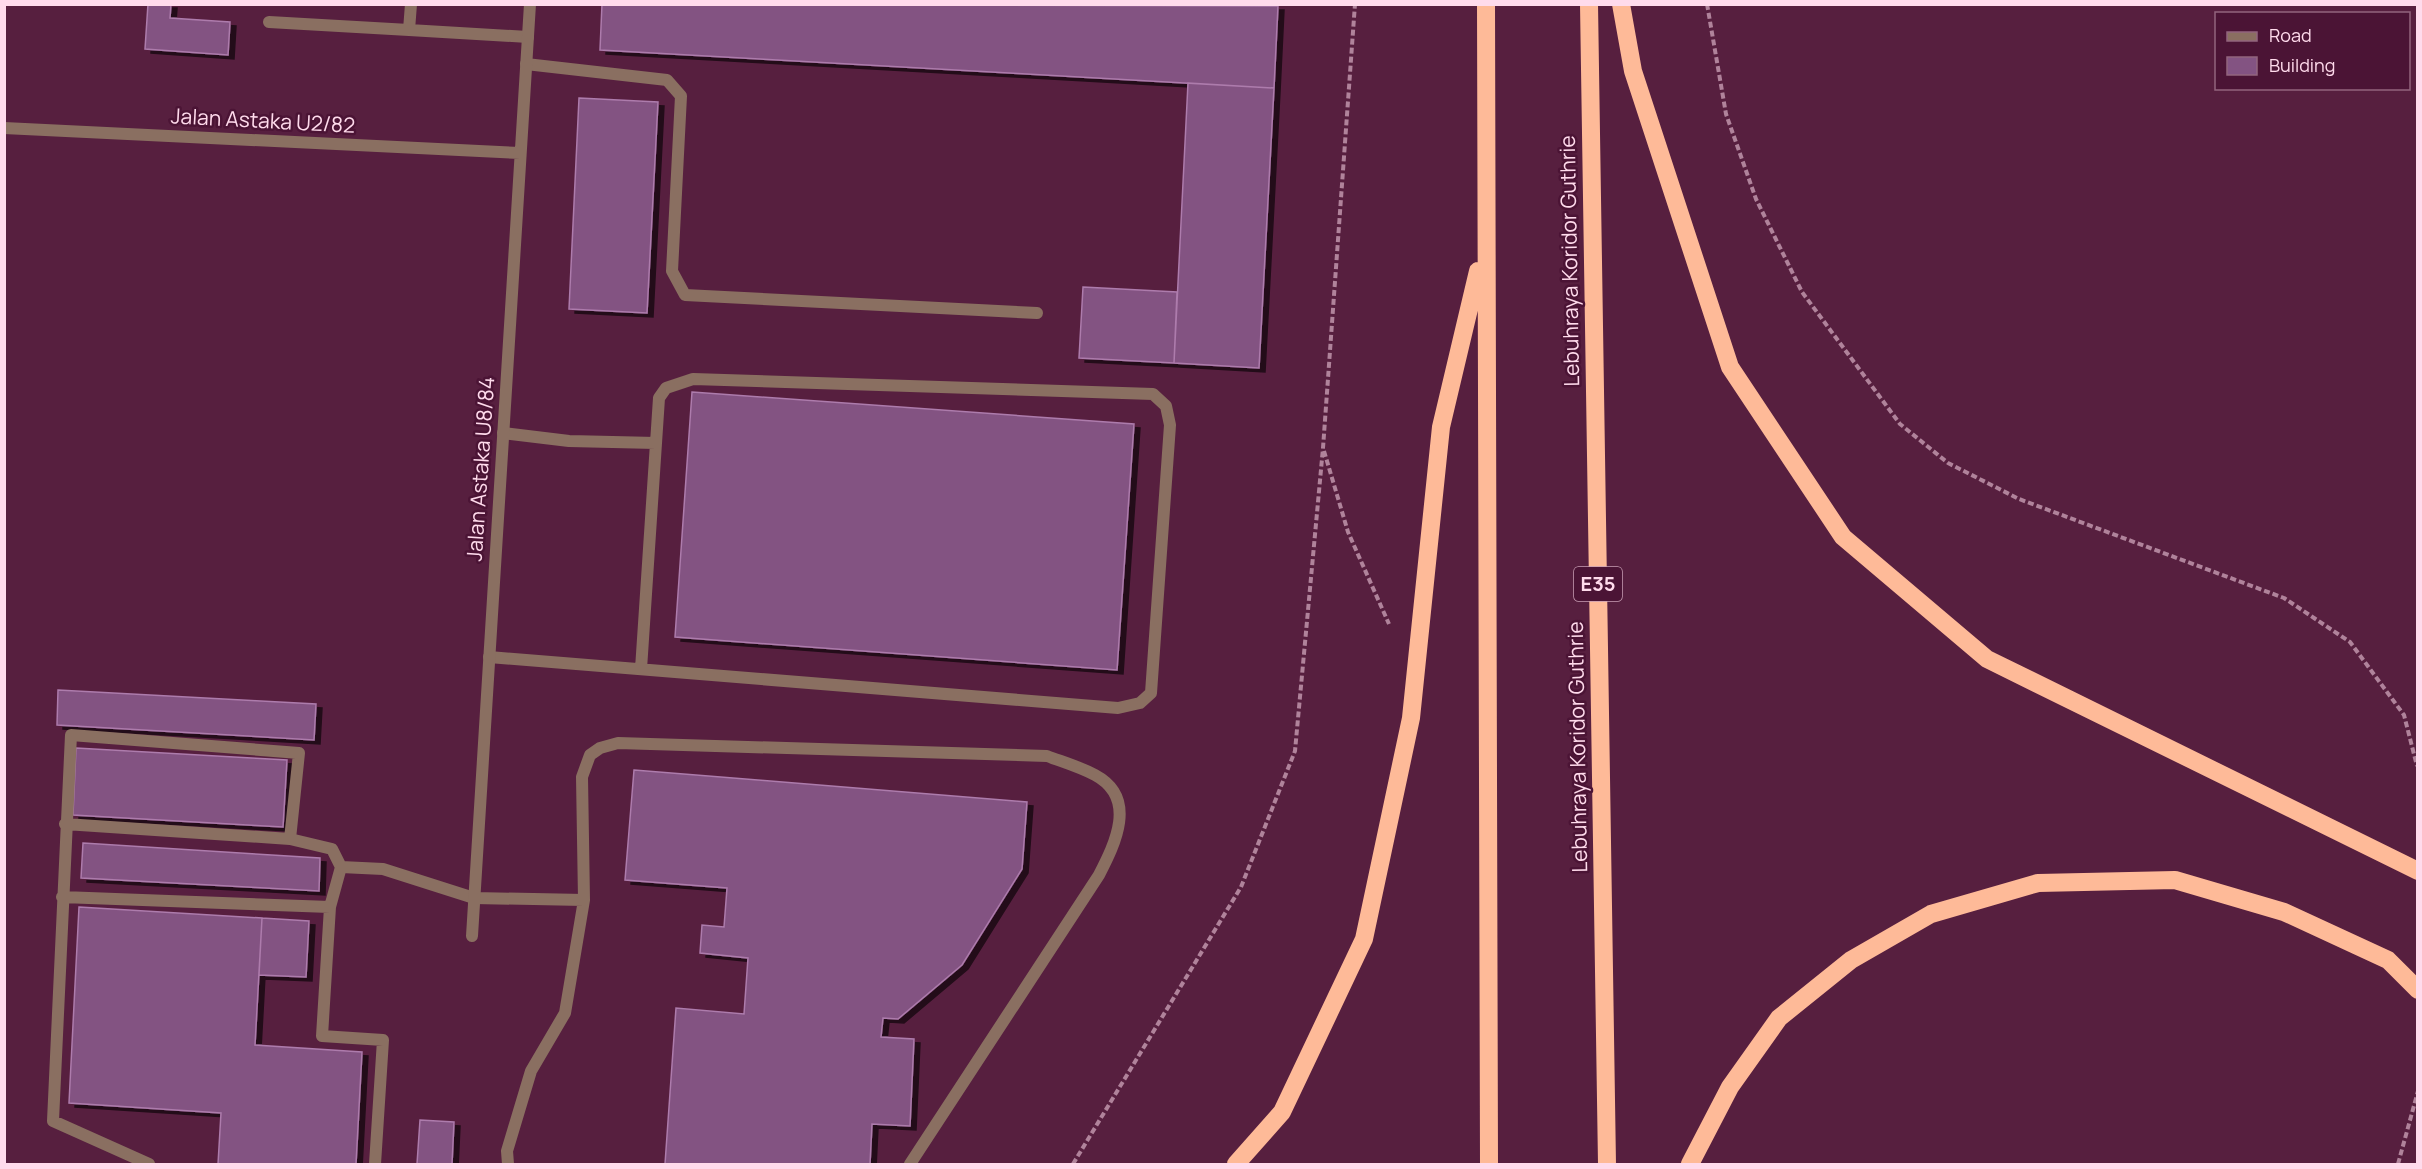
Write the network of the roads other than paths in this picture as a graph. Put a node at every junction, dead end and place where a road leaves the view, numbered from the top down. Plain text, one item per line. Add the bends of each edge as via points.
1 (411, 4) edge
2 (530, 4) edge
3 (1486, 4) edge
4 (1589, 4) edge
5 (1622, 4) edge
6 (269, 22) dead end
7 (409, 30) junction
8 (528, 37) junction
9 (526, 64) junction
10 (4, 128) edge
11 (520, 153) junction
12 (1485, 241) junction
13 (1038, 313) dead end
14 (503, 433) junction
15 (656, 443) junction
16 (489, 657) junction
17 (641, 669) junction
18 (65, 824) junction
19 (290, 839) junction
20 (341, 867) junction
21 (2418, 871) edge
22 (62, 897) junction
23 (474, 898) junction
24 (584, 900) junction
25 (330, 907) junction
26 (472, 936) dead end
27 (2418, 990) edge
28 (149, 1164) edge
29 (375, 1164) edge
30 (508, 1164) edge
31 (910, 1164) edge
32 (1236, 1164) edge
33 (1489, 1164) edge
34 (1607, 1164) edge
35 (1690, 1164) edge

1 - 7 street
2 - 8 street, Jalan Astaka U8/84
3 - 12 highway
4 - 34 highway, Lebuhraya Koridor Guthrie / E35
5 - 21 highway via 1633,71 1730,367 1843,537 1987,659
6 - 7 street
7 - 8 street
8 - 9 street, Jalan Astaka U8/84
9 - 11 street, Jalan Astaka U8/84
9 - 13 street via 666,80 681,96 672,271 685,295
10 - 11 street, Jalan Astaka U2/82
11 - 14 street, Jalan Astaka U8/84
12 - 32 highway via 1441,427 1411,718 1364,939 1282,1112
12 - 33 highway
14 - 15 street via 569,441
14 - 16 street, Jalan Astaka U8/84
15 - 17 street
15 - 17 street via 659,398 666,388 693,379 1153,394 1166,405 1170,425 1151,693 1140,703 1118,708
16 - 17 street
16 - 23 street, Jalan Astaka U8/84
18 - 19 street
18 - 19 street via 70,735 299,753
18 - 22 street
19 - 20 street via 333,849
20 - 23 street via 383,869
20 - 25 street
22 - 25 street
22 - 28 street via 53,1121
23 - 24 street
23 - 26 street, Jalan Astaka U8/84
24 - 30 street via 565,1013 531,1071 507,1151
24 - 31 street via 582,777 590,755 618,743 1047,756 1097,776 1118,801 1120,822 1116,841 1099,875
25 - 29 street via 322,1036 383,1040
27 - 35 highway via 2388,960 2284,912 2175,880 2038,883 1931,914 1851,960 1779,1018 1730,1087

